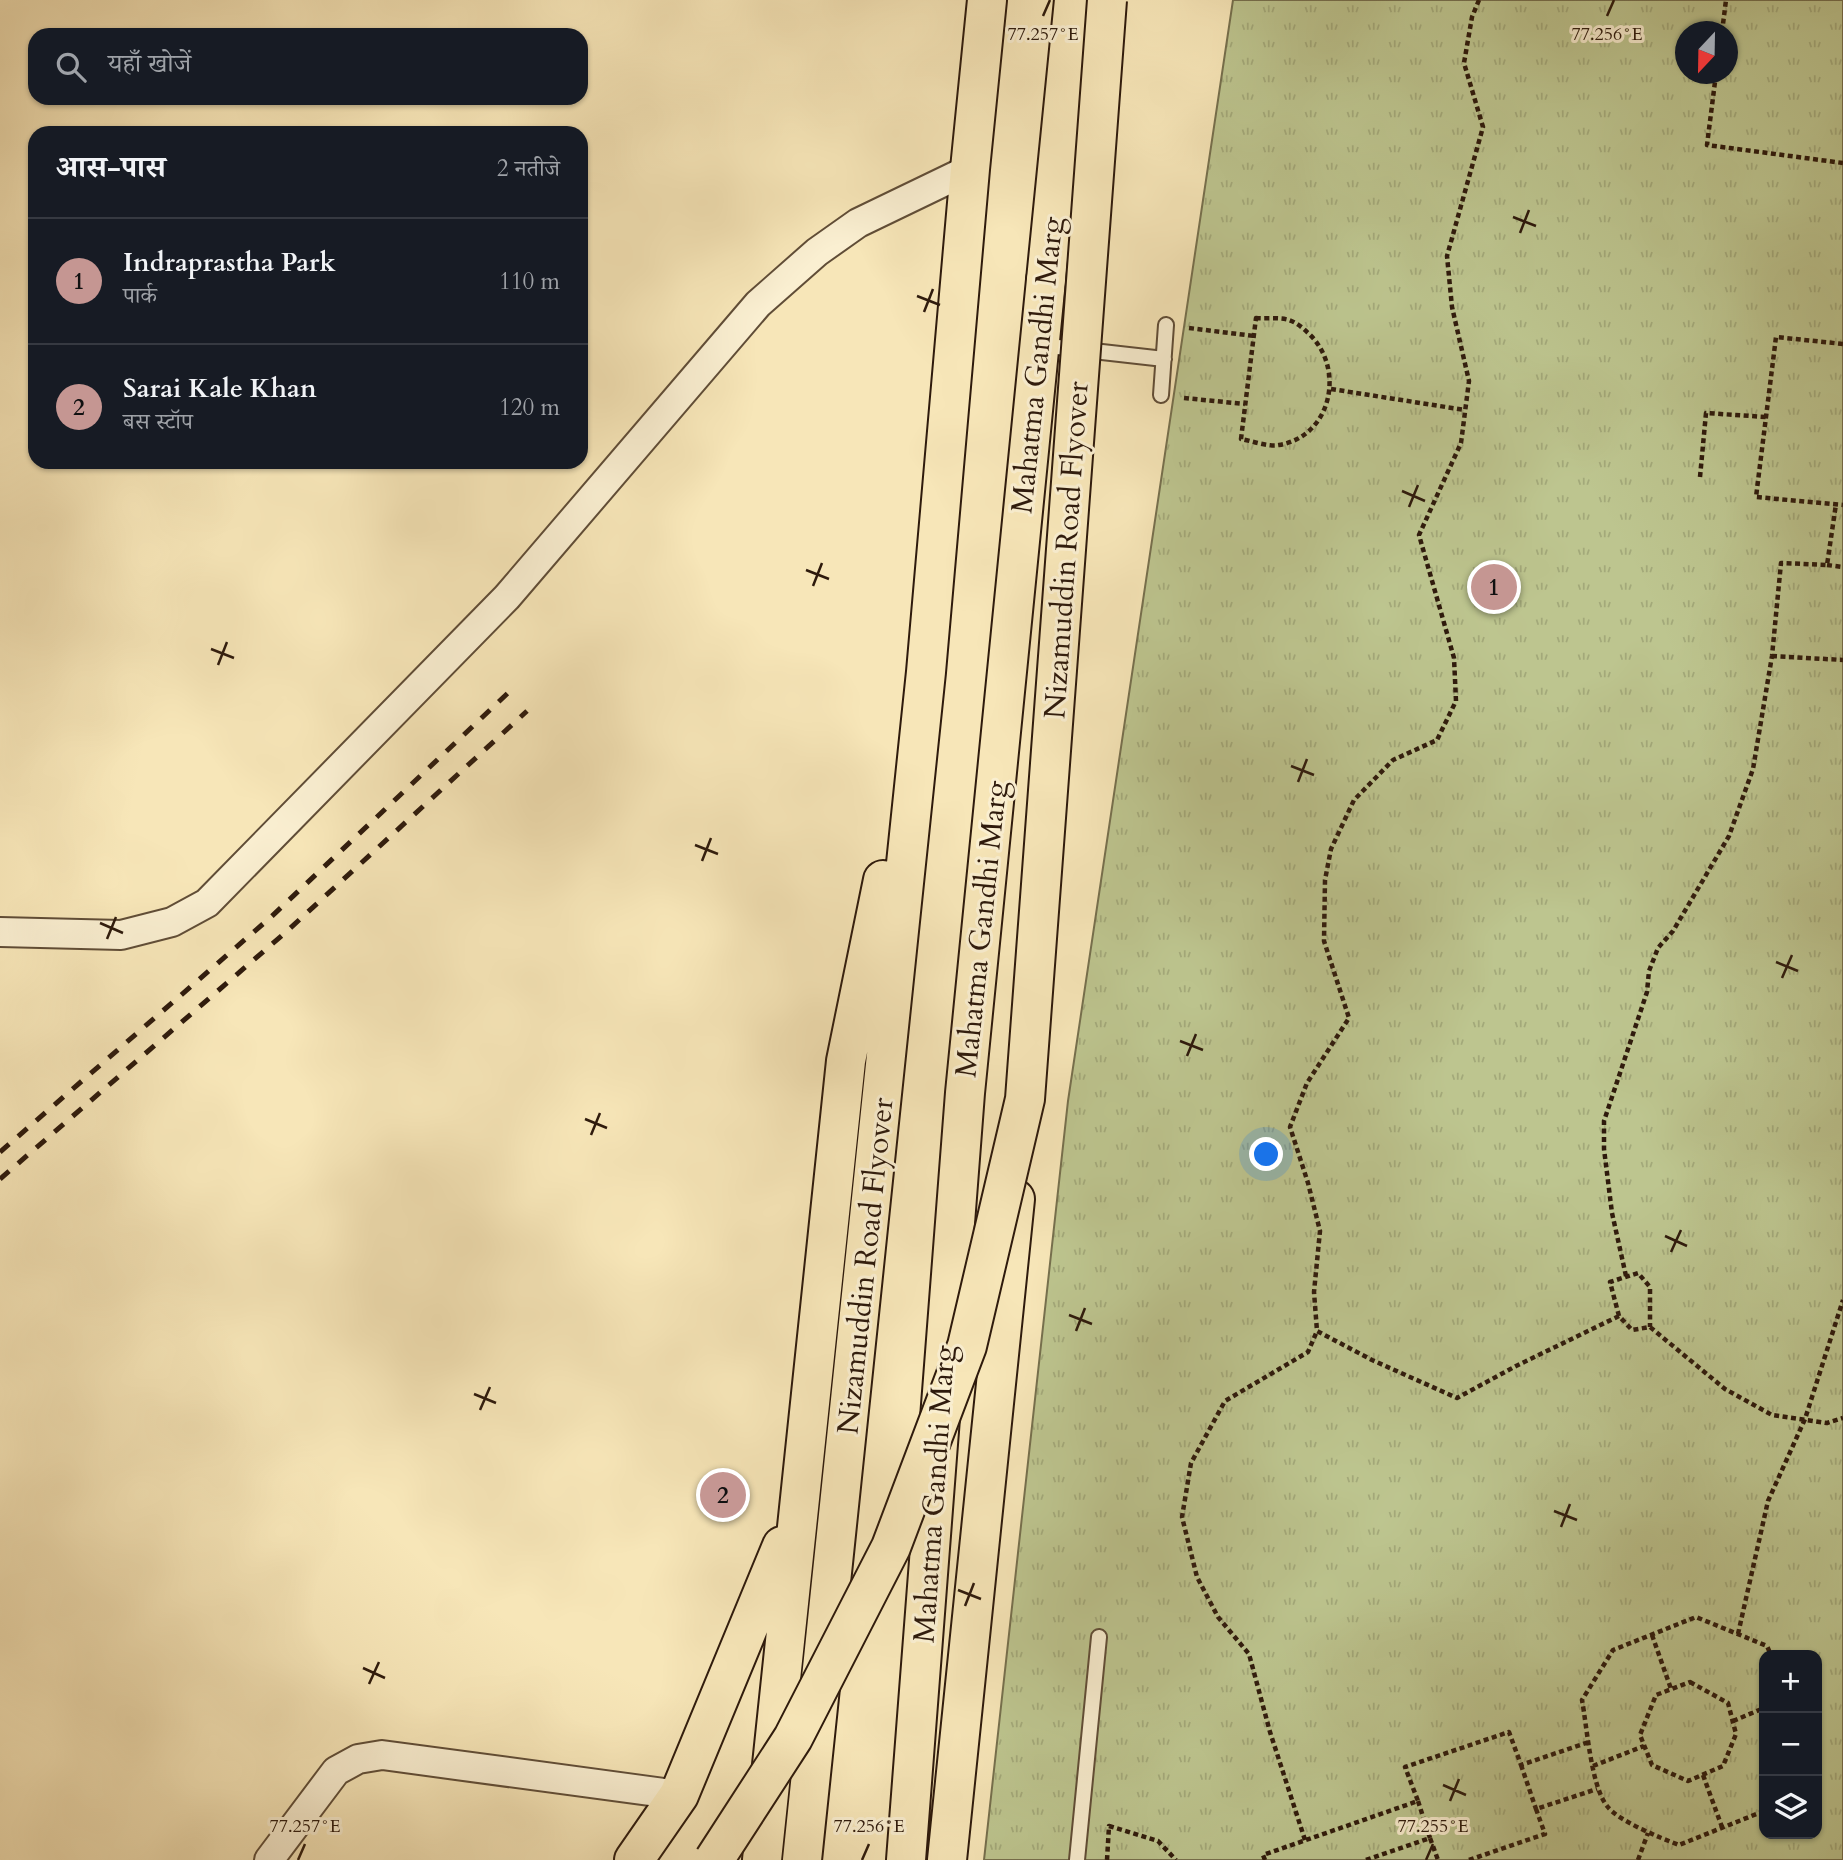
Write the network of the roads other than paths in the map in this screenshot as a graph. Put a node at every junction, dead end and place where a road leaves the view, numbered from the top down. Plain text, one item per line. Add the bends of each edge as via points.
1 (987, 0) edge
2 (1074, 0) edge
3 (1107, 0) edge
4 (970, 169) junction
5 (1166, 325) road end
6 (1039, 345) junction
7 (1164, 359) junction
8 (1161, 395) road end
9 (926, 672) junction
10 (0, 932) edge
11 (1025, 1099) junction
12 (799, 1505) junction
13 (1099, 1637) dead end
14 (679, 1796) junction
15 (270, 1860) edge
16 (634, 1860) edge
17 (714, 1860) edge
18 (762, 1860) edge
19 (802, 1860) edge
20 (906, 1860) edge
21 (947, 1860) edge
22 (1077, 1860) edge

1 - 4 main road
2 - 6 main road, Mahatma Gandhi Marg
3 - 11 main road, Nizamuddin Road Flyover, bridge
4 - 9 main road
4 - 10 street via 859,223 817,252 758,304 507,597 207,903 173,922 121,935
5 - 7 lane
6 - 7 lane
6 - 20 main road, Mahatma Gandhi Marg via 965,1093
7 - 8 lane
9 - 12 main road via 846,1061
9 - 19 main road, Nizamuddin Road Flyover, bridge
11 - 17 main road, bridge via 967,1346 891,1547 793,1738
11 - 21 main road, bridge
12 - 14 main road
12 - 18 main road
13 - 22 lane
14 - 15 street via 382,1755 358,1759 336,1771
14 - 16 main road

